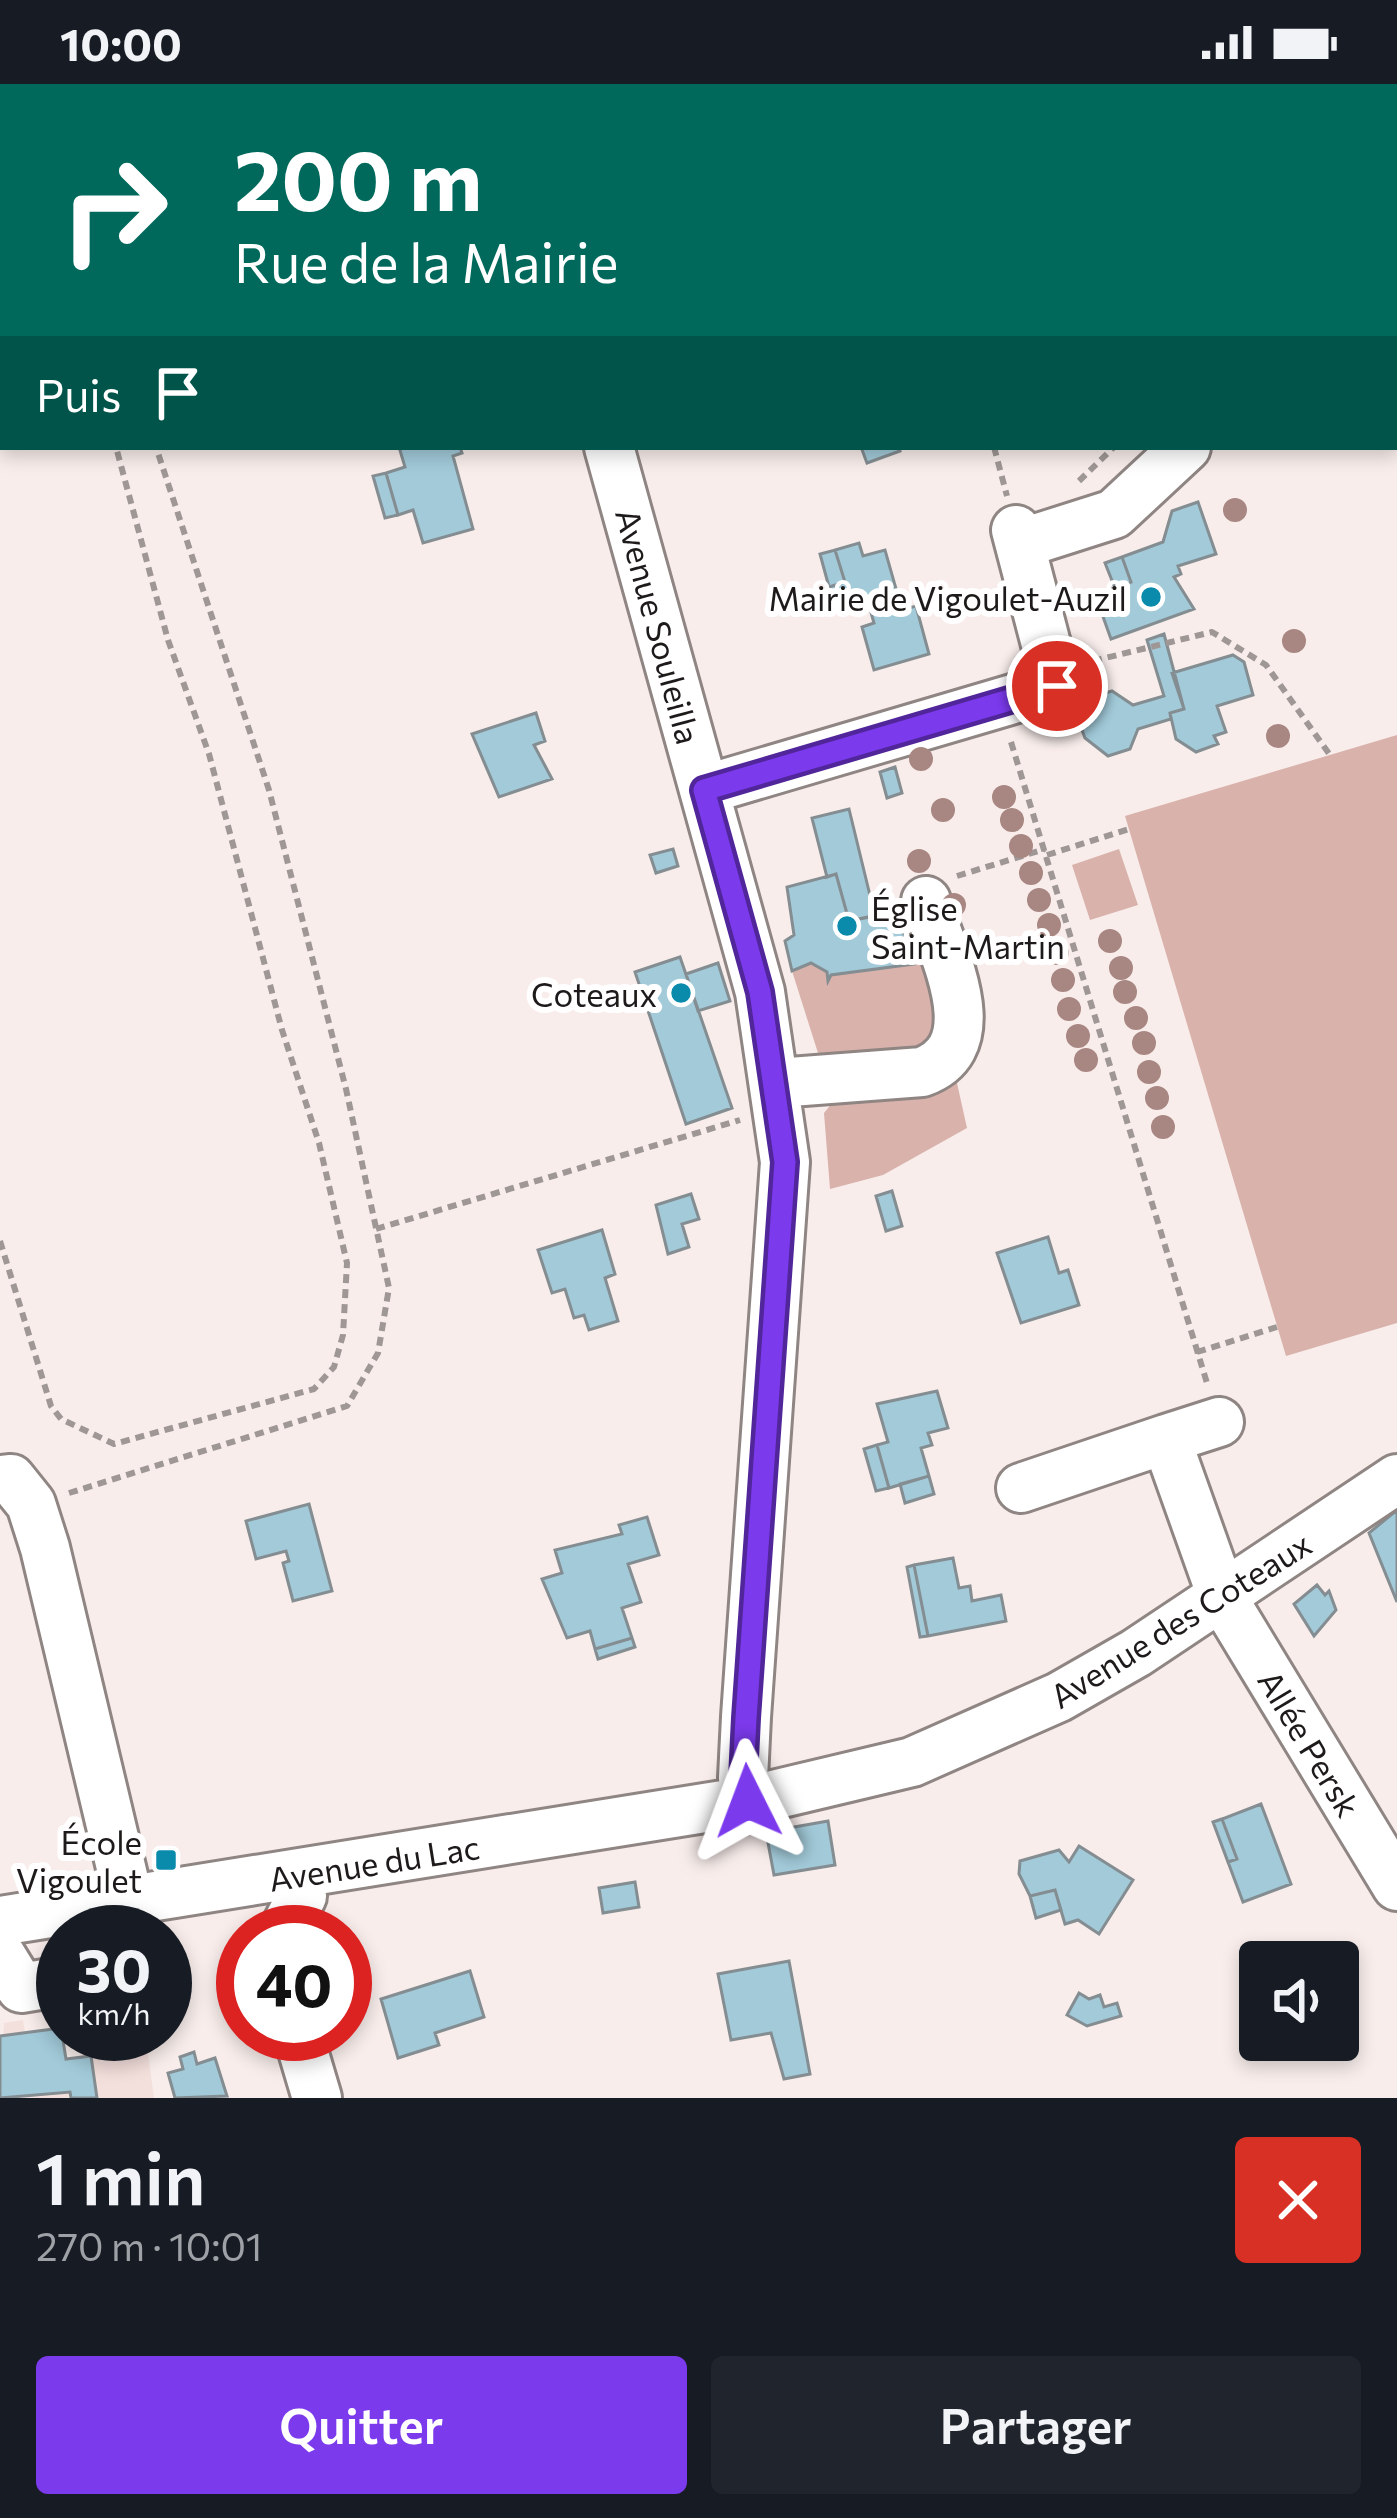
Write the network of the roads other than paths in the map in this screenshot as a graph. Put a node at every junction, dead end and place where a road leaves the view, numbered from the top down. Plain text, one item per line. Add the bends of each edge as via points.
1 (610, 450) edge
2 (1183, 450) edge
3 (704, 790) junction
4 (933, 891) road end
5 (766, 1099) junction
6 (1219, 1422) road end
7 (1166, 1438) junction
8 (1397, 1479) edge
9 (1021, 1488) dead end
10 (15, 1492) edge
11 (1223, 1599) junction
12 (748, 1801) junction
13 (299, 1874) junction
14 (237, 1884) junction
15 (1397, 1886) edge
16 (115, 1905) edge
17 (147, 1905) edge
18 (245, 1905) edge
19 (297, 1905) edge
20 (36, 1918) edge
21 (0, 1921) edge
22 (0, 1954) edge
23 (36, 1986) edge
24 (306, 2061) edge
25 (316, 2098) edge

1 - 3 street, Avenue Souleilla
2 - 3 street via 1114,514 1018,537 1057,686
3 - 5 street, Avenue Souleilla via 760,992
4 - 5 street via 958,1003 955,1052 922,1072
5 - 12 street, Avenue Souleilla via 785,1162 746,1718
6 - 7 street
7 - 9 street
7 - 11 street, Allée Persk
8 - 11 street, Avenue des Coteaux
10 - 16 street
11 - 12 street, Avenue des Coteaux via 1059,1696 912,1762
11 - 15 street, Allée Persk
12 - 13 street, Avenue du Lac
13 - 14 street, Avenue du Lac
13 - 19 street
14 - 17 street, Avenue du Lac
14 - 18 street
20 - 21 street, Avenue du Lac
22 - 23 street via 21,1988
24 - 25 street

